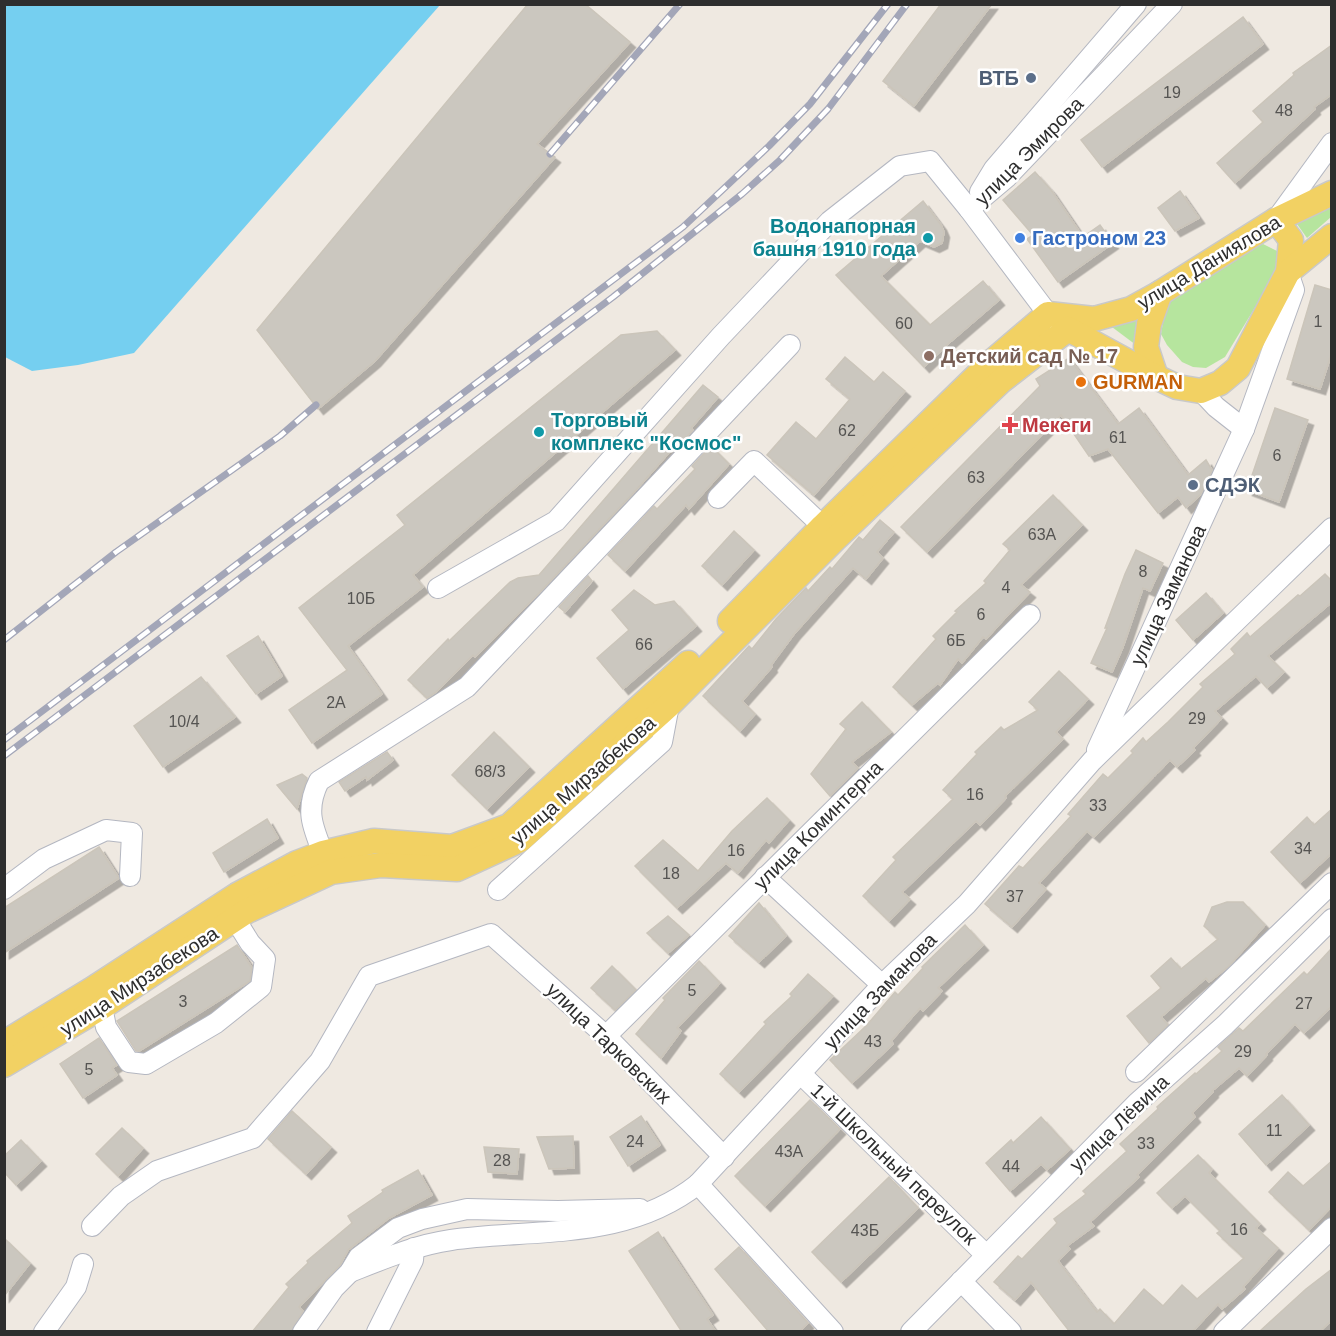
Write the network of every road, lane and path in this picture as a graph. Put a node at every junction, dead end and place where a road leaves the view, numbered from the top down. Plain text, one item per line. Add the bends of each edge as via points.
1 (1136, 4) edge
2 (1172, 4) edge
3 (1332, 143) edge
4 (1332, 193) edge
5 (969, 209) junction
6 (1276, 220) junction
7 (1332, 236) edge
8 (1288, 272) junction
9 (1160, 294) junction
10 (1048, 314) junction
11 (1068, 329) junction
12 (790, 345) dead end
13 (1156, 377) junction
14 (1201, 392) junction
15 (1244, 429) junction
16 (718, 498) dead end
17 (1332, 528) edge
18 (829, 532) junction
19 (438, 588) dead end
20 (1030, 615) dead end
21 (664, 698) junction
22 (1092, 762) junction
23 (323, 853) junction
24 (130, 876) dead end
25 (765, 878) junction
26 (1332, 883) edge
27 (4, 889) edge
28 (498, 890) dead end
29 (235, 919) junction
30 (1332, 919) edge
31 (882, 985) junction
32 (102, 1007) junction
33 (606, 1036) junction
34 (4, 1043) edge
35 (4, 1065) edge
36 (1136, 1072) dead end
37 (801, 1074) junction
38 (724, 1156) junction
39 (698, 1184) junction
40 (658, 1209) junction
41 (92, 1226) dead end
42 (1332, 1228) edge
43 (414, 1248) junction
44 (986, 1255) junction
45 (83, 1264) dead end
46 (350, 1272) junction
47 (961, 1281) junction
48 (44, 1332) edge
49 (303, 1332) edge
50 (377, 1332) edge
51 (833, 1332) edge
52 (911, 1332) edge
53 (1011, 1332) edge
54 (1224, 1332) edge

1 - 5 street, улица Эмирова via 994,169
2 - 5 street, улица Эмирова via 1007,177
3 - 6 street
4 - 6 main road, улица Даниялова
5 - 10 street
5 - 19 street via 930,161 900,166 830,221 556,521
6 - 8 main road via 1291,240
6 - 9 main road, улица Даниялова
7 - 8 main road
8 - 14 main road via 1238,368
8 - 15 street, улица Заманова via 1294,290
9 - 10 main road, улица Даниялова via 1131,309 1094,319
9 - 13 main road via 1146,347
10 - 11 street
10 - 18 main road, улица Мирзабекова via 987,366
11 - 13 main road
11 - 18 main road, улица Мирзабекова via 1001,381
12 - 23 street via 467,687 319,782 312,795 311,822
13 - 14 main road
14 - 15 street
15 - 22 street, улица Заманова
16 - 18 street via 754,461
17 - 22 street, улица Заманова
18 - 21 main road, улица Мирзабекова
20 - 25 street, улица Коминтерна
21 - 23 main road, улица Мирзабекова via 510,826 452,847 374,841
21 - 28 street via 662,742
21 - 29 main road, улица Мирзабекова via 520,840 457,869 381,865 331,872
22 - 31 street, улица Заманова via 967,904
23 - 34 main road, улица Мирзабекова via 237,895
24 - 27 street via 132,833 106,830 44,860
25 - 31 street
25 - 33 street, улица Коминтерна
26 - 36 street
29 - 32 main road, улица Мирзабекова
29 - 32 street via 265,958 261,987 216,1023 146,1064 129,1062 106,1027
30 - 44 street, улица Лёвина via 1225,1025 1137,1103
31 - 37 street, улица Заманова
32 - 35 main road, улица Мирзабекова
33 - 38 street, улица Тарковских
33 - 41 street, улица Тарковских via 491,934 369,976 320,1061 253,1138 157,1171 121,1196
37 - 38 street, улица Заманова
37 - 44 street, 1-й Школьный переулок
38 - 39 street, улица Заманова
39 - 40 street, улица Заманова
39 - 51 street
40 - 43 street, улица Заманова via 604,1226 451,1240
40 - 46 street, улица Заманова via 447,1212 399,1228 359,1257
42 - 54 street
43 - 46 street, улица Заманова
43 - 50 street via 413,1260
44 - 47 street, улица Лёвина
45 - 48 street via 76,1287
46 - 49 street, улица Заманова
47 - 52 street, улица Лёвина
47 - 53 street

